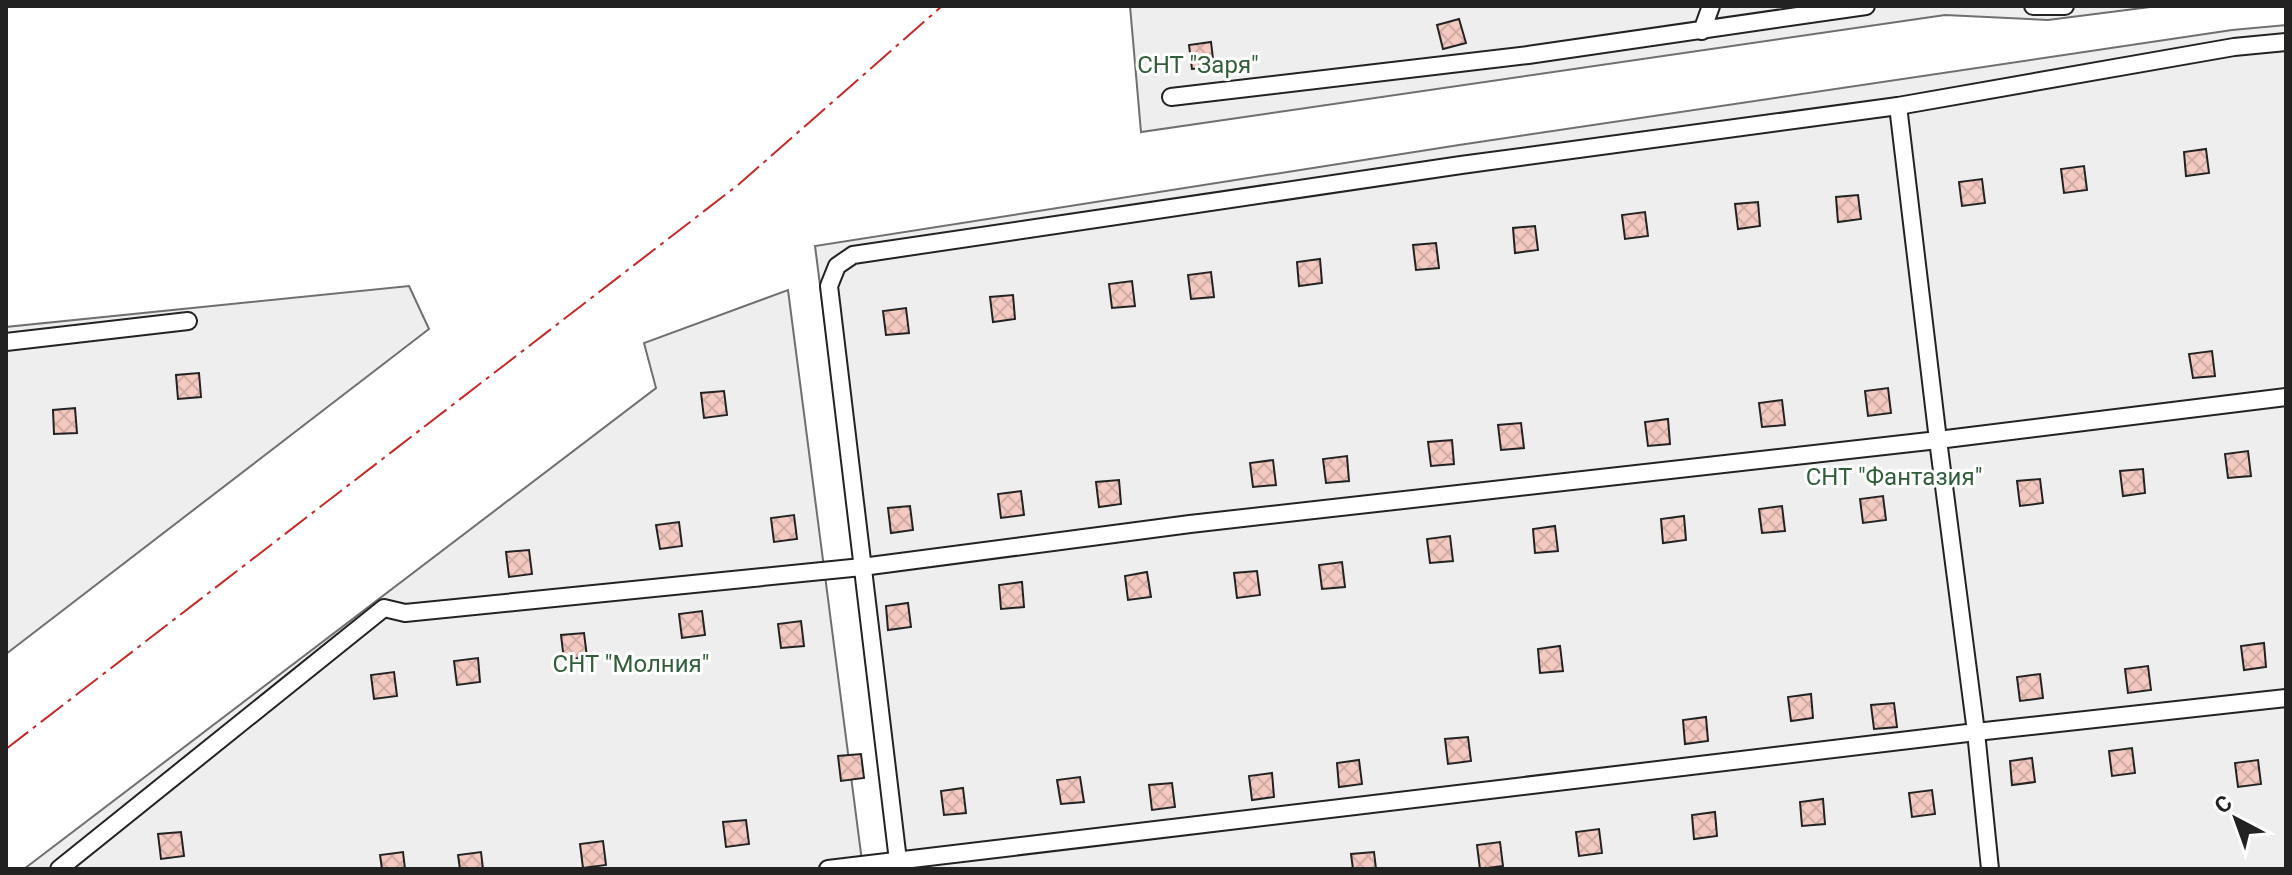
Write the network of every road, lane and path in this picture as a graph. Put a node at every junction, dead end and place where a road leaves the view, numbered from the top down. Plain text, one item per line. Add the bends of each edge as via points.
1 (1711, 6) edge
2 (1866, 6) edge
3 (2033, 6) edge
4 (2059, 6) edge
5 (1702, 31) junction
6 (2286, 42) edge
7 (1171, 97) dead end
8 (1898, 106) junction
9 (188, 321) dead end
10 (6, 342) edge
11 (2286, 397) edge
12 (1938, 440) junction
13 (862, 567) junction
14 (2286, 698) edge
15 (1976, 732) junction
16 (899, 865) edge
17 (59, 869) edge
18 (828, 869) edge
19 (1990, 869) edge

1 - 5 lane
2 - 5 lane
3 - 4 lane
5 - 7 lane
6 - 8 lane
8 - 12 lane
8 - 13 lane via 853,255 837,266 829,286
9 - 10 lane
11 - 12 lane
12 - 13 lane via 1190,524
12 - 15 lane
13 - 16 lane
13 - 17 lane via 405,613 384,608
14 - 15 lane
15 - 16 lane
15 - 19 lane
16 - 18 lane

